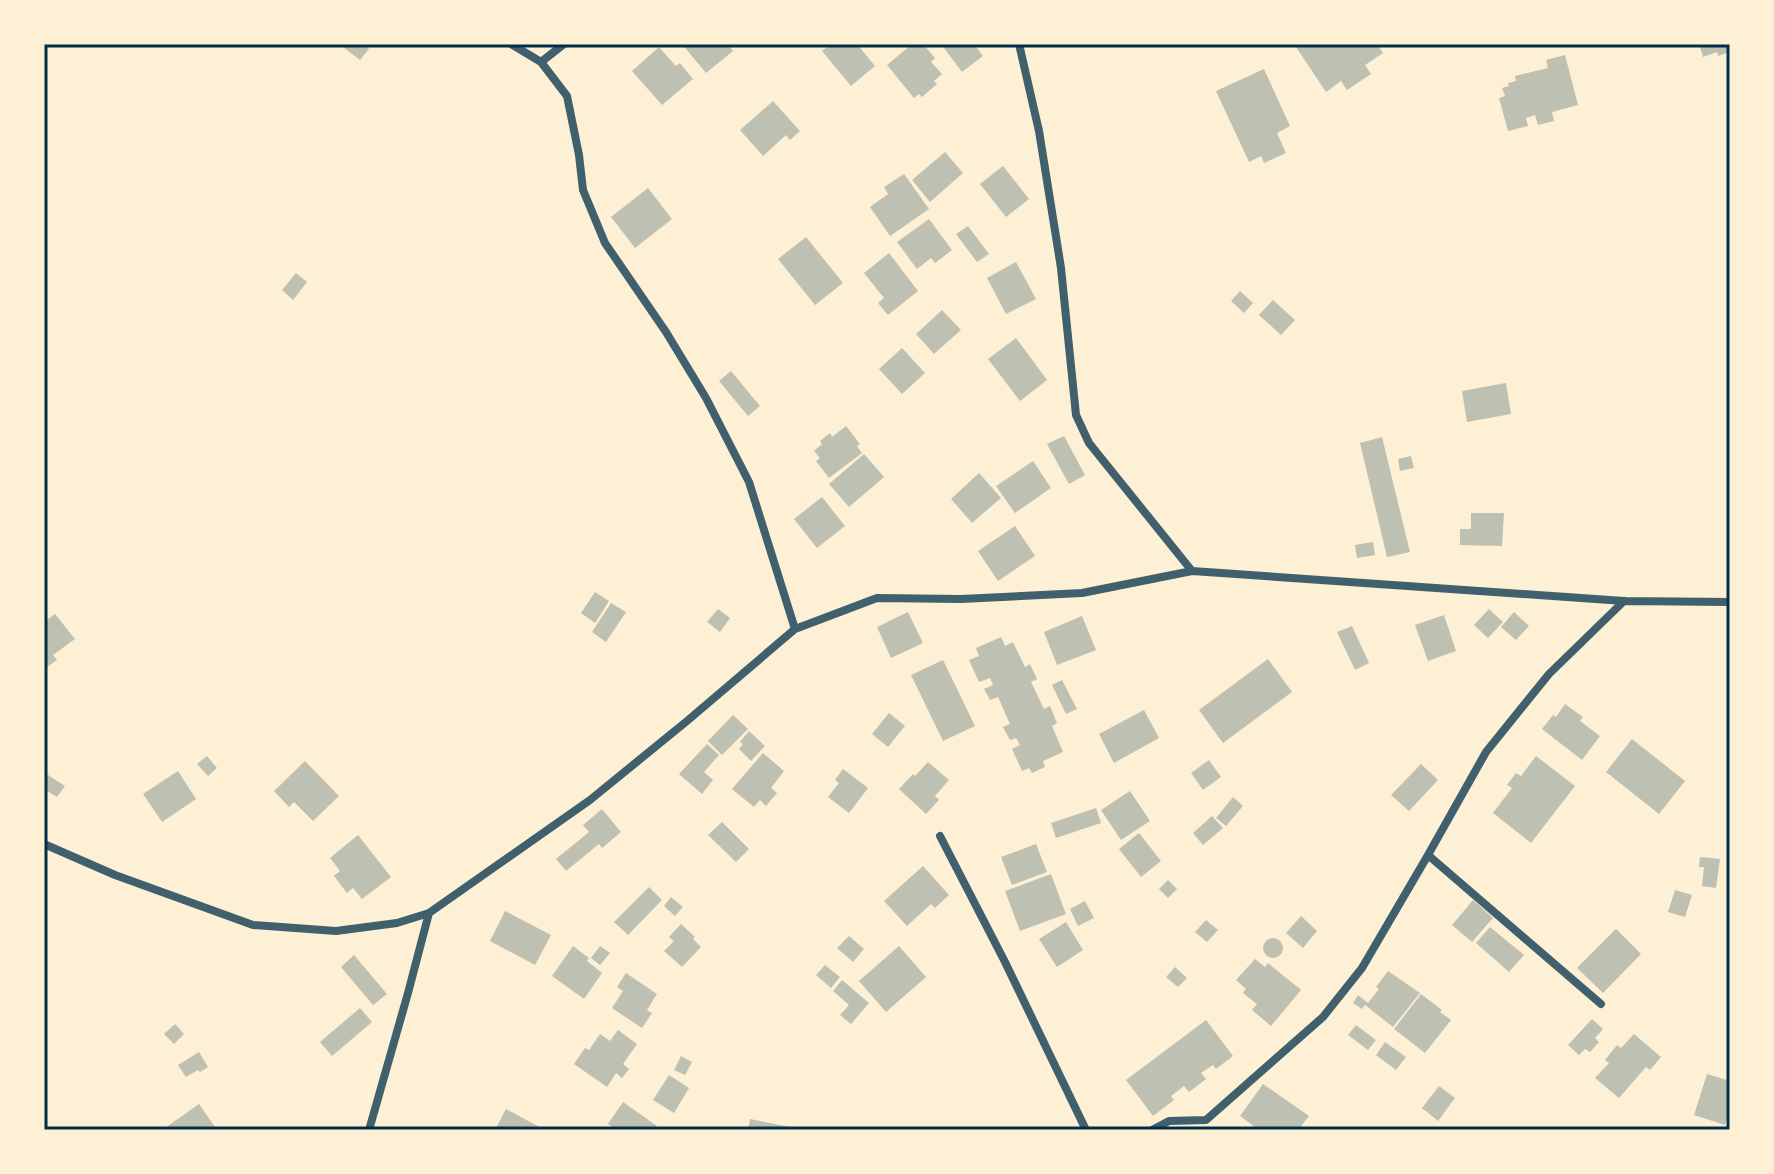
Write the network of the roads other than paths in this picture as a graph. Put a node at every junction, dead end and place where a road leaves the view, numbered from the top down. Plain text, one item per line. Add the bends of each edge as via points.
1 (511, 44) edge
2 (564, 44) edge
3 (1019, 44) edge
4 (541, 62) junction
5 (1192, 571) junction
6 (1624, 601) junction
7 (1730, 602) edge
8 (795, 629) junction
9 (940, 836) dead end
10 (44, 844) edge
11 (1428, 855) junction
12 (429, 913) junction
13 (1601, 1004) dead end
14 (369, 1130) edge
15 (1086, 1130) edge
16 (1152, 1130) edge

1 - 4 street
2 - 4 street
3 - 5 street via 1061,268 1076,415 1089,443
4 - 8 street via 567,96 583,190 605,243 706,398 749,482
5 - 6 street
5 - 8 street via 1082,593 877,598
6 - 7 street
6 - 11 street via 1549,674 1486,752
8 - 12 street via 590,800
9 - 15 street
10 - 12 street via 253,925 336,931
11 - 13 street
11 - 16 street via 1362,968 1323,1017 1206,1120 1169,1121
12 - 14 street

